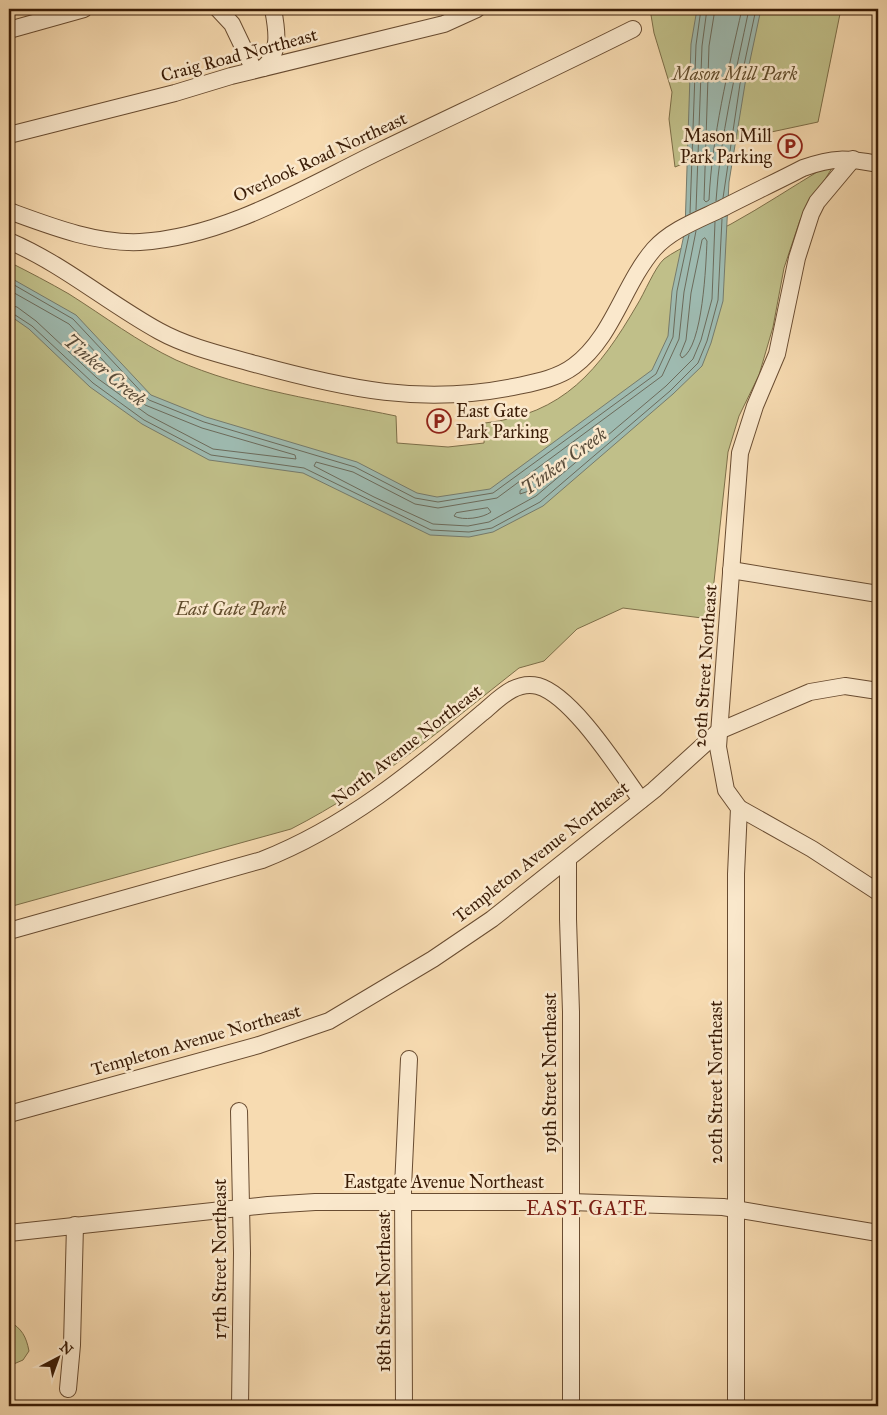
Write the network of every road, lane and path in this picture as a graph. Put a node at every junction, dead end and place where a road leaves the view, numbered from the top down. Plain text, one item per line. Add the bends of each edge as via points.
1 (84, 9) edge
2 (218, 9) edge
3 (273, 9) edge
4 (477, 9) edge
5 (633, 29) dead end
6 (9, 30) edge
7 (259, 69) junction
8 (9, 135) edge
9 (852, 159) junction
10 (878, 164) edge
11 (9, 211) edge
12 (9, 241) edge
13 (731, 570) junction
14 (878, 594) edge
15 (878, 691) edge
16 (719, 731) junction
17 (641, 800) junction
18 (739, 808) junction
19 (568, 860) junction
20 (878, 892) edge
21 (9, 932) edge
22 (409, 1058) dead end
23 (239, 1111) dead end
24 (9, 1114) edge
25 (570, 1202) junction
26 (404, 1203) junction
27 (241, 1208) junction
28 (736, 1209) junction
29 (75, 1225) junction
30 (878, 1232) edge
31 (9, 1233) edge
32 (68, 1389) dead end
33 (240, 1406) edge
34 (404, 1406) edge
35 (571, 1406) edge
36 (736, 1406) edge

1 - 6 street
2 - 7 street via 232,24
3 - 7 street via 277,33 275,51 270,62
4 - 7 street, Craig Road Northeast via 444,24
5 - 11 street, Overlook Road Northeast via 268,205 205,230 122,242 86,235
7 - 8 street, Craig Road Northeast
9 - 10 street
9 - 12 street via 823,160 803,168 678,230 654,249 601,337 570,369 541,381 496,391 438,397 344,386 228,357 179,340
9 - 13 street, 20th Street Northeast via 811,214 797,258 777,354 745,432 737,474
13 - 14 street
13 - 16 street, 20th Street Northeast
15 - 16 street, Templeton Avenue Northeast via 845,686 810,692
16 - 17 street, Templeton Avenue Northeast
16 - 18 street, 20th Street Northeast via 718,747 726,790
17 - 19 street, Templeton Avenue Northeast
17 - 21 street, North Avenue Northeast via 569,706 545,689 525,685 507,693 372,801 295,847 262,860
18 - 20 street via 812,849
18 - 28 street, 20th Street Northeast via 736,874
19 - 24 street, Templeton Avenue Northeast via 492,919 433,959 330,1021 259,1045
19 - 25 street, 19th Street Northeast
22 - 26 street, 18th Street Northeast
23 - 27 street, 17th Street Northeast
25 - 26 street, Eastgate Avenue Northeast
25 - 28 street, Eastgate Avenue Northeast via 693,1204
25 - 35 street, 19th Street Northeast
26 - 27 street, Eastgate Avenue Northeast via 315,1202
26 - 34 street, 18th Street Northeast
27 - 29 street, Eastgate Avenue Northeast
27 - 33 street, 17th Street Northeast
28 - 30 street, Eastgate Avenue Northeast
28 - 36 street, 20th Street Northeast
29 - 31 street, Eastgate Avenue Northeast
29 - 32 street

